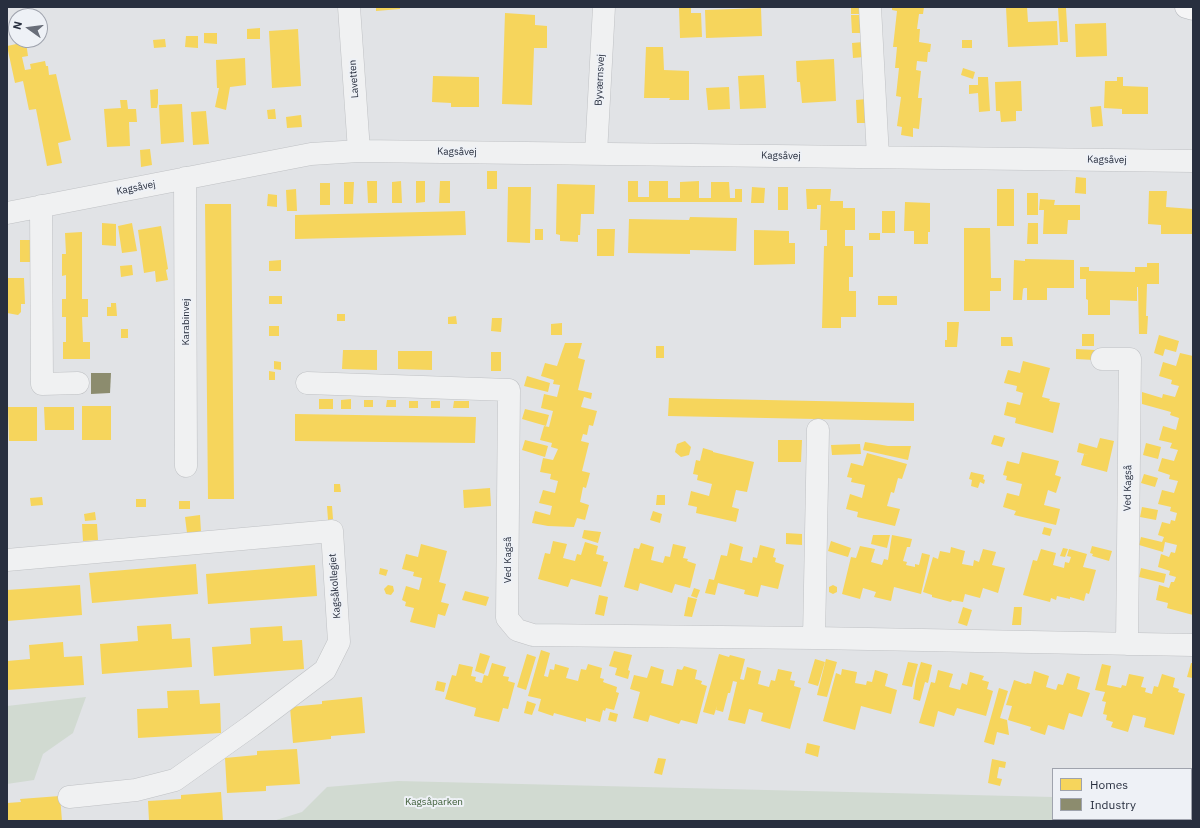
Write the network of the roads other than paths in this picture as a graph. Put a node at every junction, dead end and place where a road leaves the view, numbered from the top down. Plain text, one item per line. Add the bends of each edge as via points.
1 (349, 7) edge
2 (604, 7) edge
3 (870, 7) edge
4 (1186, 7) edge
5 (1193, 9) edge
6 (359, 151) junction
7 (596, 154) junction
8 (878, 157) junction
9 (1193, 162) edge
10 (185, 178) junction
11 (41, 206) junction
12 (7, 213) edge
13 (1102, 359) dead end
14 (78, 383) dead end
15 (307, 383) dead end
16 (818, 430) dead end
17 (186, 466) dead end
18 (7, 560) edge
19 (814, 638) junction
20 (1126, 644) junction
21 (1193, 645) edge
22 (69, 797) dead end

1 - 6 street, Lavetten
2 - 7 street, Byværnsvej
3 - 8 street
4 - 5 highway
6 - 7 street, Kagsåvej
6 - 10 street, Kagsåvej via 311,154
7 - 8 street, Kagsåvej
8 - 9 street, Kagsåvej
10 - 11 street, Kagsåvej
10 - 17 street, Karabinvej
11 - 12 street, Kagsåvej
11 - 14 street via 42,384
13 - 20 street, Ved Kagså via 1130,359
15 - 19 street, Ved Kagså via 509,390 507,618 517,630 533,635
16 - 19 street
18 - 22 street, Kagsåkollegiet via 332,531 339,642 325,670 175,780 136,790
19 - 20 street, Ved Kagså
20 - 21 street, Ved Kagså

